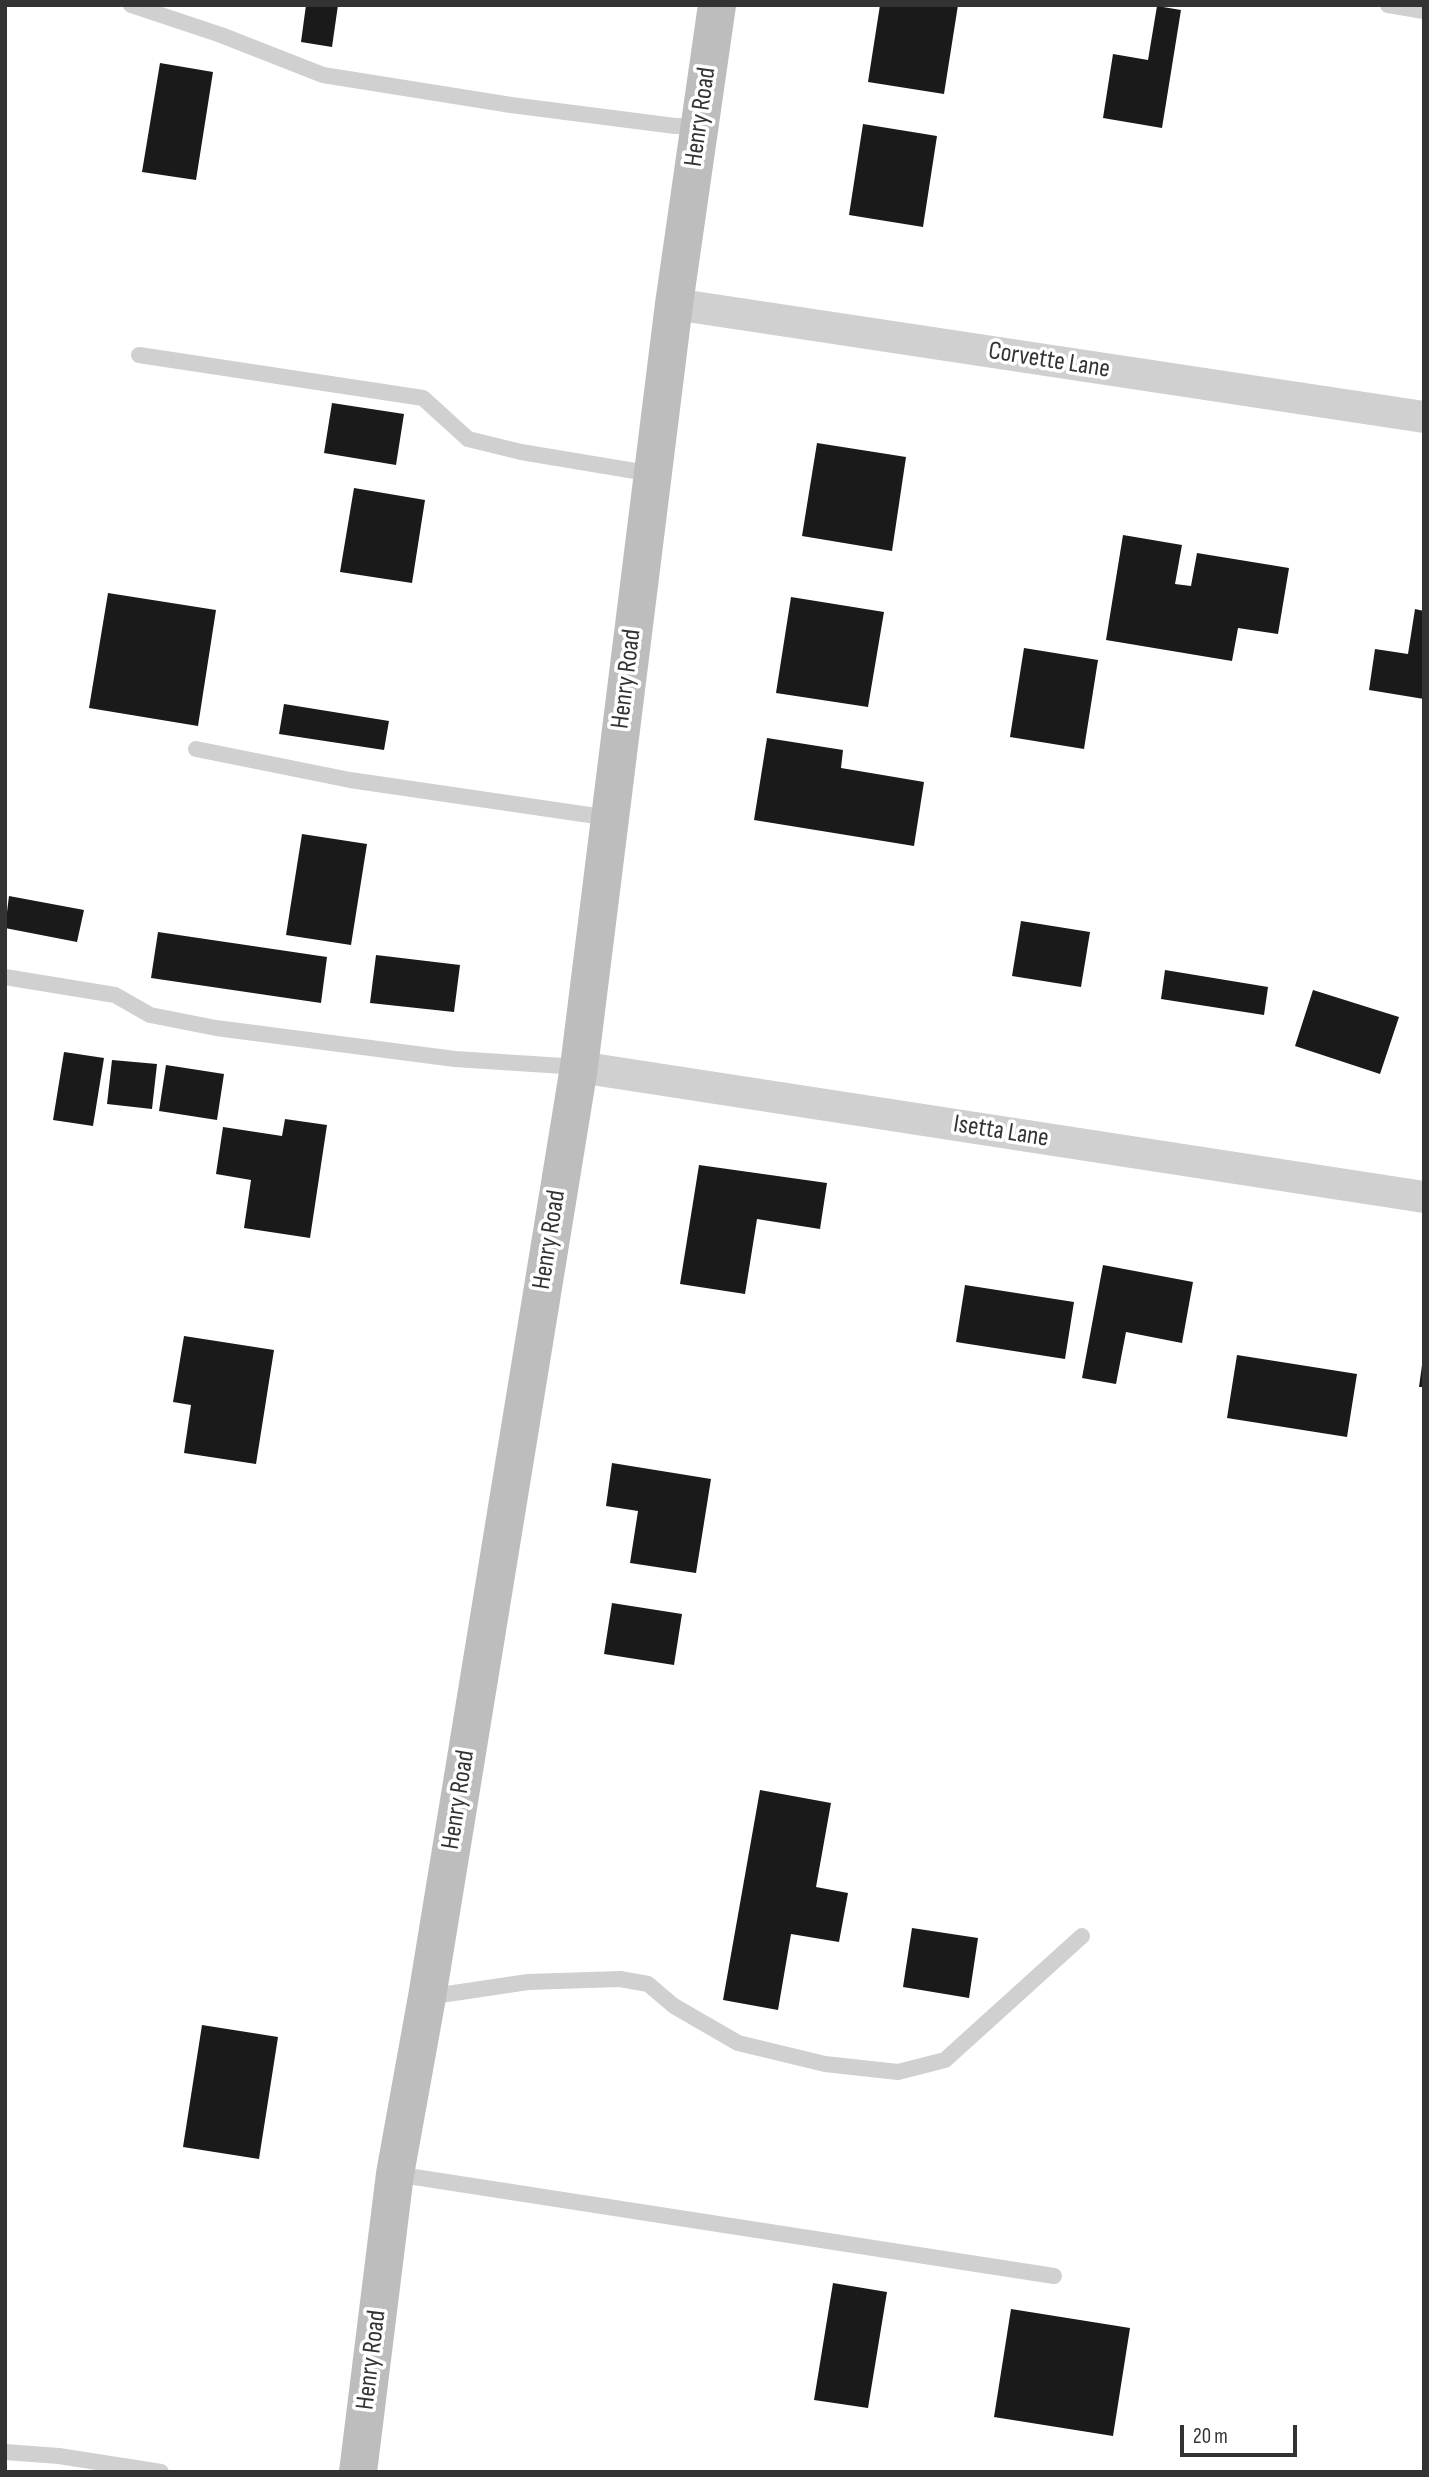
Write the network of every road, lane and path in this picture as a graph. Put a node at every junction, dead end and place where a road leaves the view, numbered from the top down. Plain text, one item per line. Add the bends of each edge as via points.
1 (131, 5) edge
2 (717, 5) edge
3 (1388, 5) edge
4 (1424, 11) edge
5 (700, 126) junction
6 (674, 304) junction
7 (139, 355) dead end
8 (1424, 418) edge
9 (653, 474) junction
10 (197, 749) dead end
11 (610, 818) junction
12 (5, 977) edge
13 (579, 1067) junction
14 (1424, 1196) edge
15 (1082, 1936) dead end
16 (427, 1997) junction
17 (395, 2174) junction
18 (1054, 2276) dead end
19 (5, 2452) edge
20 (161, 2472) edge
21 (358, 2472) edge

1 - 5 lane via 323,75 511,105
2 - 5 street, Henry Road
3 - 4 lane
5 - 6 street, Henry Road
6 - 8 street, Corvette Lane
6 - 9 street, Henry Road
7 - 9 lane via 423,398 468,439
9 - 11 street, Henry Road
10 - 11 lane via 350,780
11 - 13 street, Henry Road
12 - 13 lane via 115,995 150,1015 216,1028 456,1059
13 - 14 street, Isetta Lane
13 - 16 street, Henry Road
15 - 16 lane via 945,2060 898,2072 825,2064 738,2043 674,2006 649,1984 620,1979 528,1982
16 - 17 street, Henry Road
17 - 18 lane
17 - 21 street, Henry Road
19 - 20 lane

